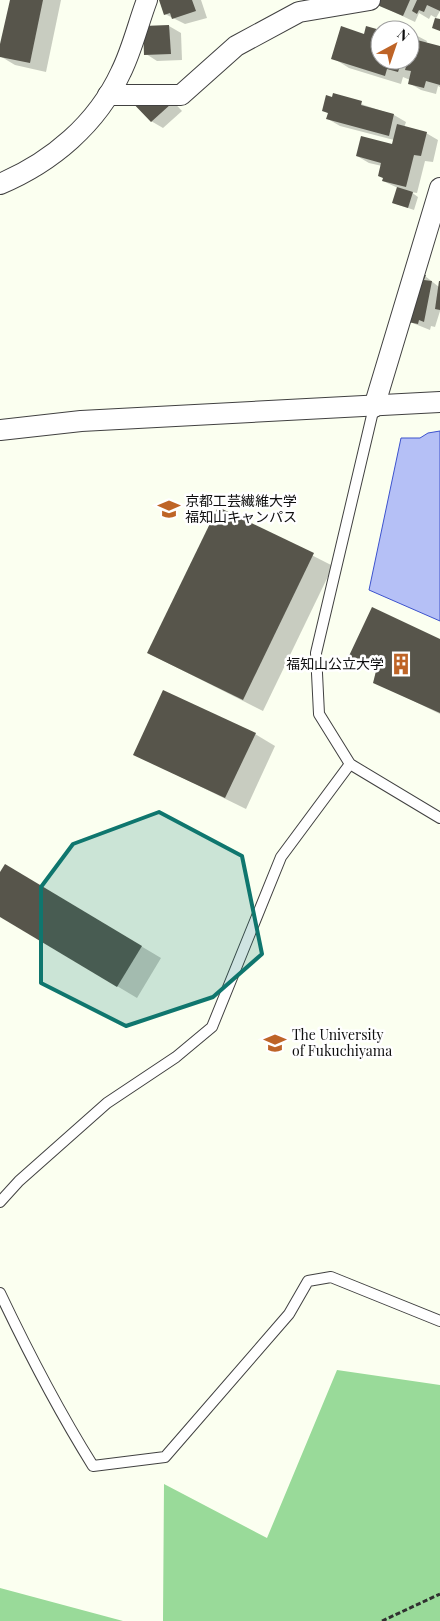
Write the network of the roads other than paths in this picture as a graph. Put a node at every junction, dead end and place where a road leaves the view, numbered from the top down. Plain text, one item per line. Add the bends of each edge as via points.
1 (147, 0) edge
2 (370, 0) edge
3 (108, 95) junction
4 (0, 184) edge
5 (440, 188) edge
6 (433, 243) edge
7 (440, 402) edge
8 (374, 407) junction
9 (0, 430) edge
10 (350, 764) junction
11 (440, 818) edge
12 (0, 1202) edge
13 (0, 1292) edge
14 (440, 1321) edge

1 - 3 street via 121,72
2 - 3 street via 300,12 236,46 181,95
3 - 4 street via 97,114 71,140 26,173
5 - 6 street
6 - 8 street
7 - 8 street
8 - 9 street via 81,421
8 - 10 lane via 316,653 318,714
10 - 11 lane
10 - 12 lane via 281,857 212,1027 176,1057 107,1103 19,1181
13 - 14 lane via 67,1425 93,1466 165,1457 289,1314 308,1281 332,1277

